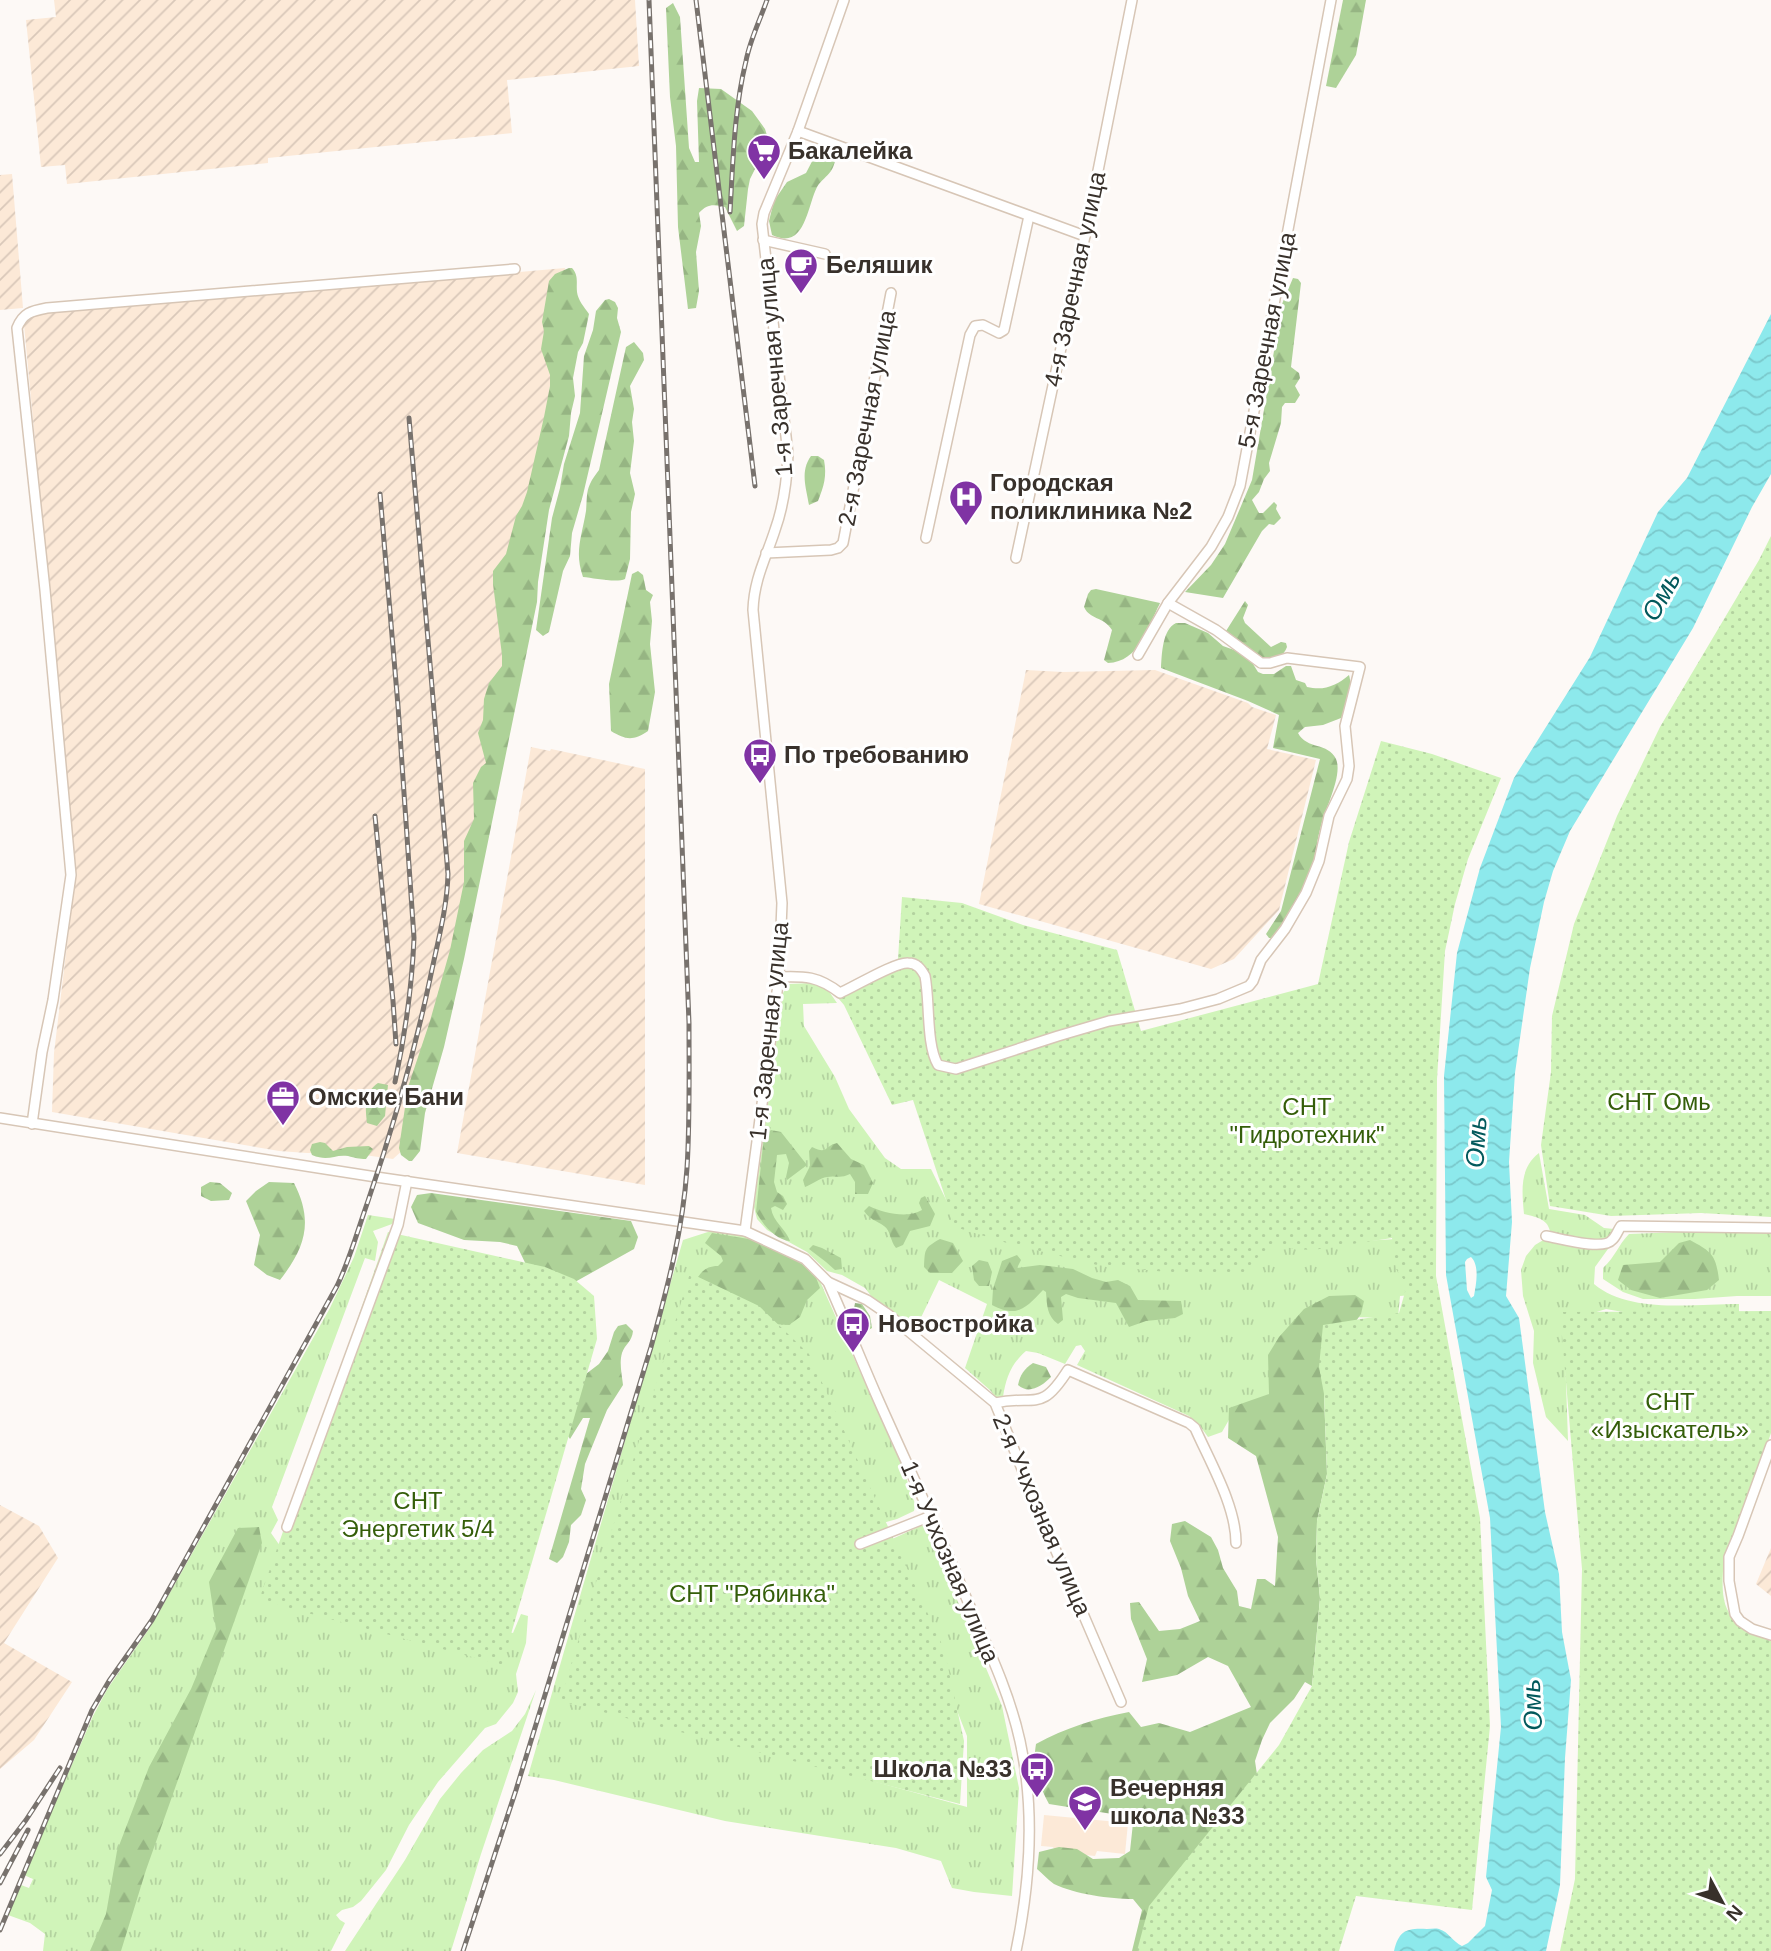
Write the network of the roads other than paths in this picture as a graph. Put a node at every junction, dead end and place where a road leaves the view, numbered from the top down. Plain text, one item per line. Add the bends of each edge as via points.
1 (845, 0) edge
2 (1132, 0) edge
3 (1331, 0) edge
4 (798, 131) junction
5 (1028, 216) junction
6 (1084, 236) junction
7 (763, 240) junction
8 (825, 254) dead end
9 (515, 269) dead end
10 (891, 293) dead end
11 (926, 538) dead end
12 (766, 553) junction
13 (1016, 558) dead end
14 (1168, 603) junction
15 (1138, 655) dead end
16 (779, 977) junction
17 (0, 1118) edge
18 (32, 1124) junction
19 (407, 1181) junction
20 (1771, 1228) edge
21 (745, 1231) junction
22 (1546, 1236) dead end
23 (828, 1282) junction
24 (995, 1402) junction
25 (1771, 1445) edge
26 (931, 1516) junction
27 (287, 1527) dead end
28 (1236, 1543) dead end
29 (860, 1544) dead end
30 (1771, 1635) edge
31 (1121, 1702) dead end
32 (1016, 1951) edge

1 - 4 street, 1-я Заречная улица
2 - 6 street, 4-я Заречная улица
3 - 14 street, 5-я Заречная улица via 1240,486 1211,547
4 - 5 street
4 - 7 street, 1-я Заречная улица via 764,213
5 - 6 street
5 - 11 street via 1004,330 999,333 978,325 970,335
6 - 13 street, 4-я Заречная улица
7 - 8 street
7 - 12 street, 1-я Заречная улица via 788,454 787,484
9 - 18 street via 47,308 21,318 17,328 71,875
10 - 12 street, 2-я Заречная улица via 843,544 831,550
12 - 16 street, 1-я Заречная улица via 753,610 782,903
14 - 15 street, 5-я Заречная улица
14 - 16 street via 1261,663 1287,658 1360,667 1345,726 1347,779 1329,816 1319,861 1306,893 1249,986 1192,1006 1058,1035 956,1069 938,1065 935,1059 928,988 921,968 910,963 897,965 840,993 812,978
16 - 21 street, 1-я Заречная улица
17 - 18 street, 1-я Учхозная улица
18 - 19 street, 1-я Учхозная улица
19 - 21 street, 1-я Учхозная улица
19 - 27 street via 398,1225
20 - 22 street via 1621,1226 1606,1244
21 - 23 street, 1-я Учхозная улица via 805,1259
23 - 24 street, 2-я Учхозная улица via 889,1315
23 - 26 street, 1-я Учхозная улица
24 - 28 street via 1039,1400 1057,1387 1068,1370 1189,1423 1233,1513
24 - 31 street, 2-я Учхозная улица
25 - 30 street via 1729,1557 1735,1614 1752,1629
26 - 29 street
26 - 32 street, 1-я Учхозная улица via 1003,1686 1020,1740 1028,1840

